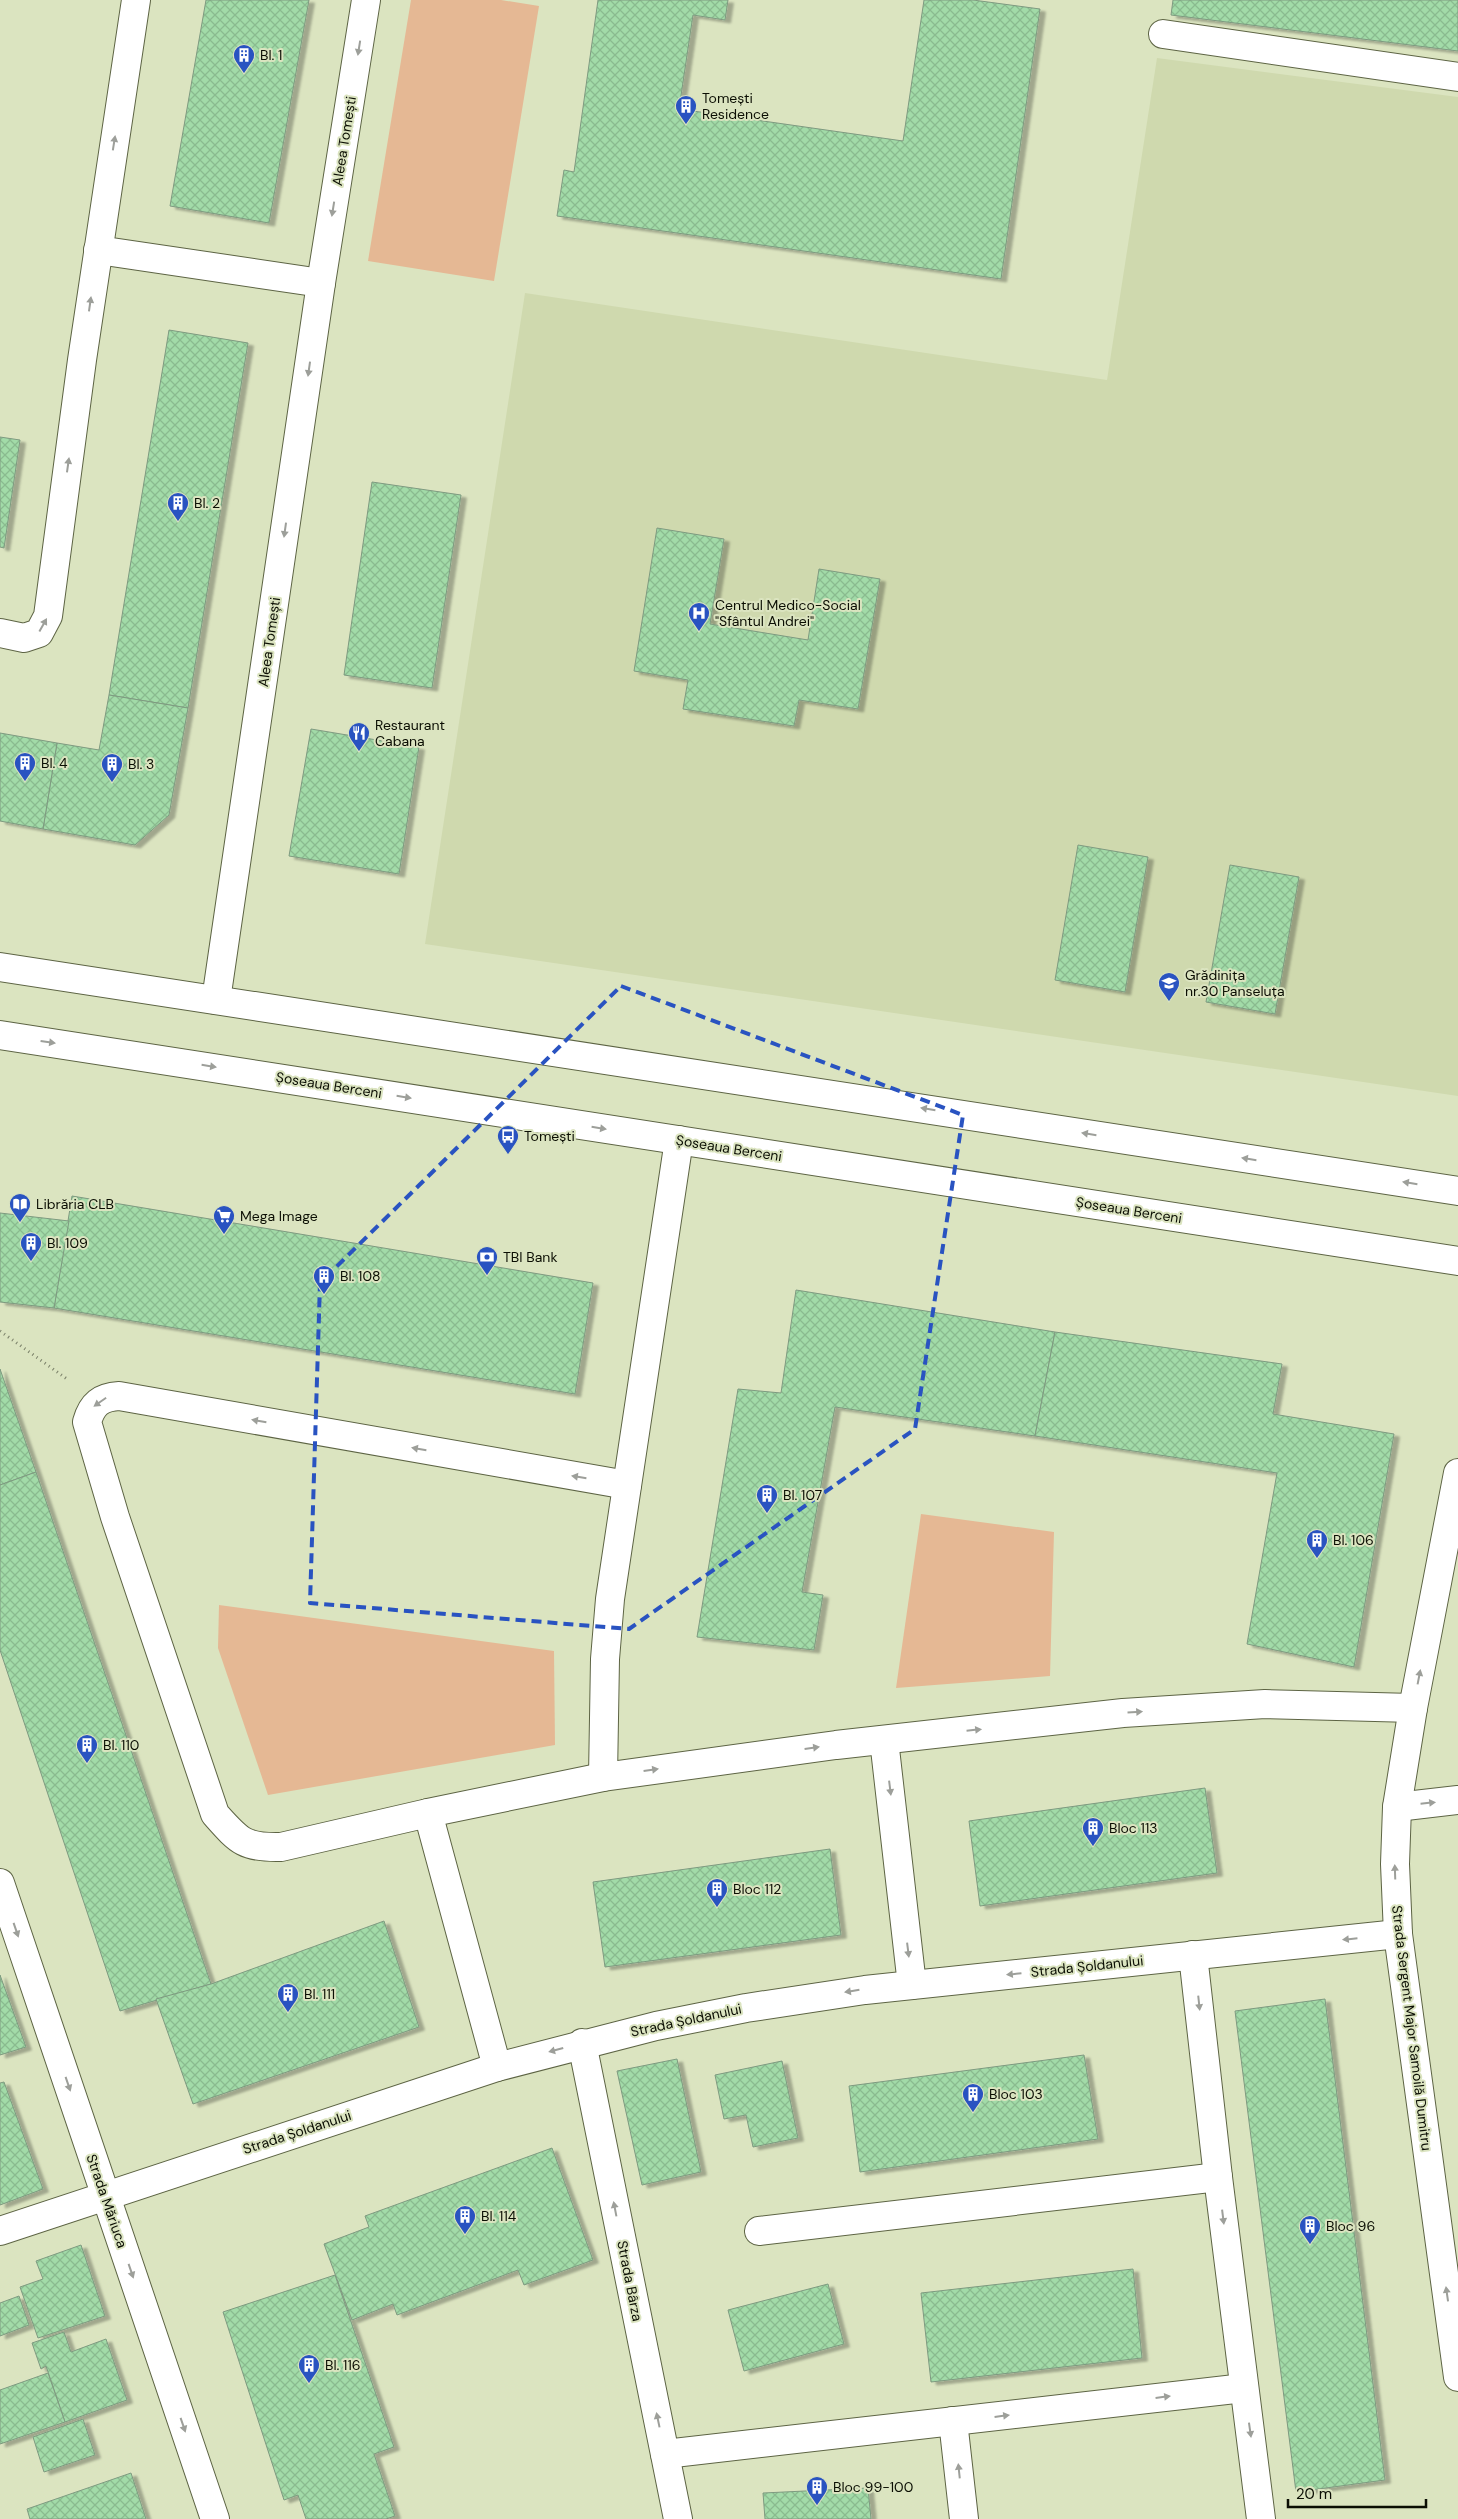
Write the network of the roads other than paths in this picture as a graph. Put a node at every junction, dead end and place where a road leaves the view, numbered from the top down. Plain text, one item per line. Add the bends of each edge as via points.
1 (136, 0) edge
2 (366, 0) edge
3 (1163, 34) dead end
4 (1458, 77) edge
5 (98, 250) junction
6 (321, 283) junction
7 (0, 634) edge
8 (0, 967) edge
9 (216, 1000) junction
10 (0, 1035) edge
11 (679, 1140) junction
12 (1458, 1191) edge
13 (1458, 1261) edge
14 (1458, 1473) edge
15 (627, 1485) junction
16 (1413, 1708) junction
17 (884, 1740) junction
18 (603, 1777) junction
19 (1458, 1800) edge
20 (1397, 1807) junction
21 (428, 1813) junction
22 (0, 1883) edge
23 (1398, 1934) junction
24 (1193, 1955) junction
25 (912, 1984) junction
26 (582, 2043) junction
27 (497, 2067) junction
28 (1218, 2177) junction
29 (105, 2196) junction
30 (759, 2230) dead end
31 (0, 2231) edge
32 (1458, 2377) edge
33 (1244, 2388) junction
34 (953, 2422) junction
35 (664, 2454) junction
36 (215, 2519) edge
37 (678, 2519) edge
38 (964, 2519) edge
39 (1261, 2519) edge

5 -> 1 street
2 -> 6 street, Aleea Tomești
3 - 4 street
5 - 6 street
7 -> 5 street via 24,638 39,633 48,616
6 -> 9 street, Aleea Tomești
8 - 9 street
12 -> 9 street
10 -> 11 street, Șoseaua Berceni
11 - 13 street, Șoseaua Berceni
11 - 15 street
16 -> 14 street, Strada Sergent Major Samoilă Dumitru
15 - 18 street via 605,1659
15 -> 21 street via 119,1396 98,1401 90,1411 87,1422 116,1517 215,1814 236,1838 257,1848 282,1847
17 -> 16 street via 1124,1713 1256,1705
16 - 20 street, Strada Sergent Major Samoilă Dumitru
18 -> 17 street
17 -> 25 street
18 - 21 street
20 -> 19 street
23 -> 20 street, Strada Sergent Major Samoilă Dumitru
21 - 27 street
22 -> 29 street, Strada Măriuca
23 -> 24 street, Strada Șoldanului
32 -> 23 street, Strada Sergent Major Samoilă Dumitru
24 -> 25 street, Strada Șoldanului
24 -> 28 street
25 -> 26 street, Strada Șoldanului via 746,2008
26 -> 27 street, Strada Șoldanului
35 -> 26 street, Strada Bârza
27 - 29 street, Strada Șoldanului
28 - 30 street
28 -> 33 street
29 - 31 street, Strada Șoldanului
29 -> 36 street, Strada Măriuca
34 -> 33 street
33 -> 39 street
34 - 35 street
38 -> 34 street
35 - 37 street, Strada Bârza

